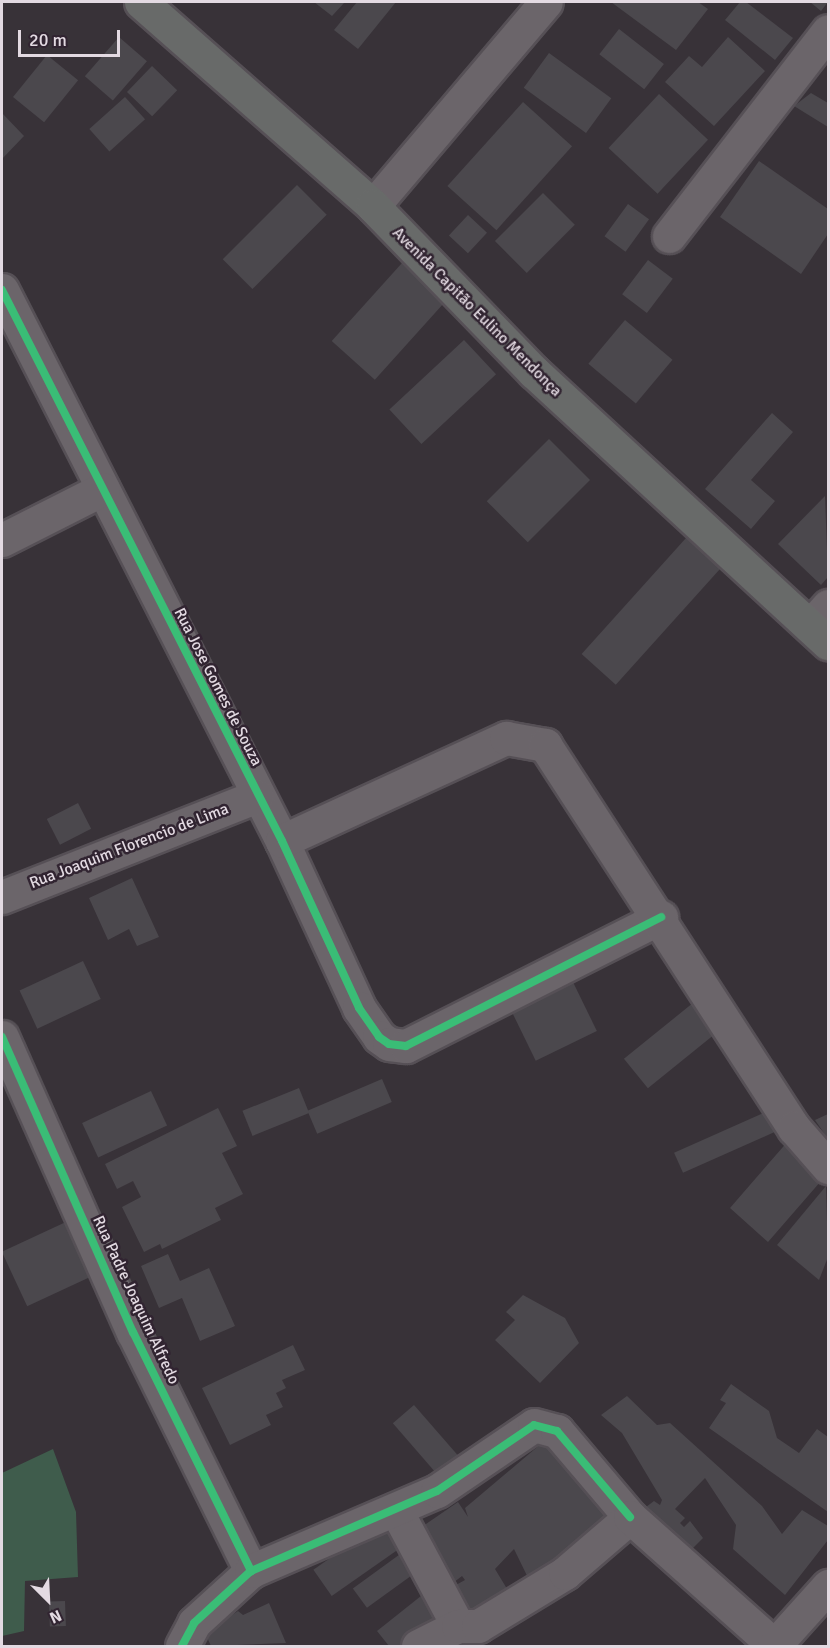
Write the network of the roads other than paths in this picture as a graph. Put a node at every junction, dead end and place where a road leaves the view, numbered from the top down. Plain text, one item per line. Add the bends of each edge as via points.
1 (141, 2) edge
2 (546, 2) edge
3 (828, 31) edge
4 (373, 206) junction
5 (669, 236) dead end
6 (2, 290) edge
7 (103, 489) junction
8 (2, 540) edge
9 (822, 625) edge
10 (258, 796) junction
11 (282, 841) junction
12 (2, 897) edge
13 (661, 917) junction
14 (2, 1037) edge
15 (828, 1167) edge
16 (396, 1510) junction
17 (630, 1517) junction
18 (251, 1572) junction
19 (828, 1586) edge
20 (458, 1626) junction
21 (774, 1646) edge
22 (182, 1647) edge
23 (418, 1647) edge

1 - 4 main road, Avenida Capitão Eulino Mendonça
2 - 4 street
3 - 5 street
4 - 9 main road, Avenida Capitão Eulino Mendonça via 534,372
6 - 7 street, Rua Jose Gomes de Souza
7 - 8 street
7 - 10 street, Rua Jose Gomes de Souza
10 - 11 street, Rua Jose Gomes de Souza
10 - 12 street, Rua Joaquim Florencio de Lima
11 - 13 street via 506,738 523,737 545,745 557,757
11 - 13 street, Rua Jose Gomes de Souza via 359,1008 379,1037 389,1044 406,1046
13 - 15 street via 794,1128
14 - 18 street, Rua Padre Joaquim Alfredo via 134,1332
16 - 17 street via 460,1478 522,1429 542,1425 557,1431
16 - 18 street
16 - 20 street
17 - 20 street via 565,1573 478,1626
17 - 21 street
18 - 22 street via 194,1623
19 - 21 street
20 - 23 street

